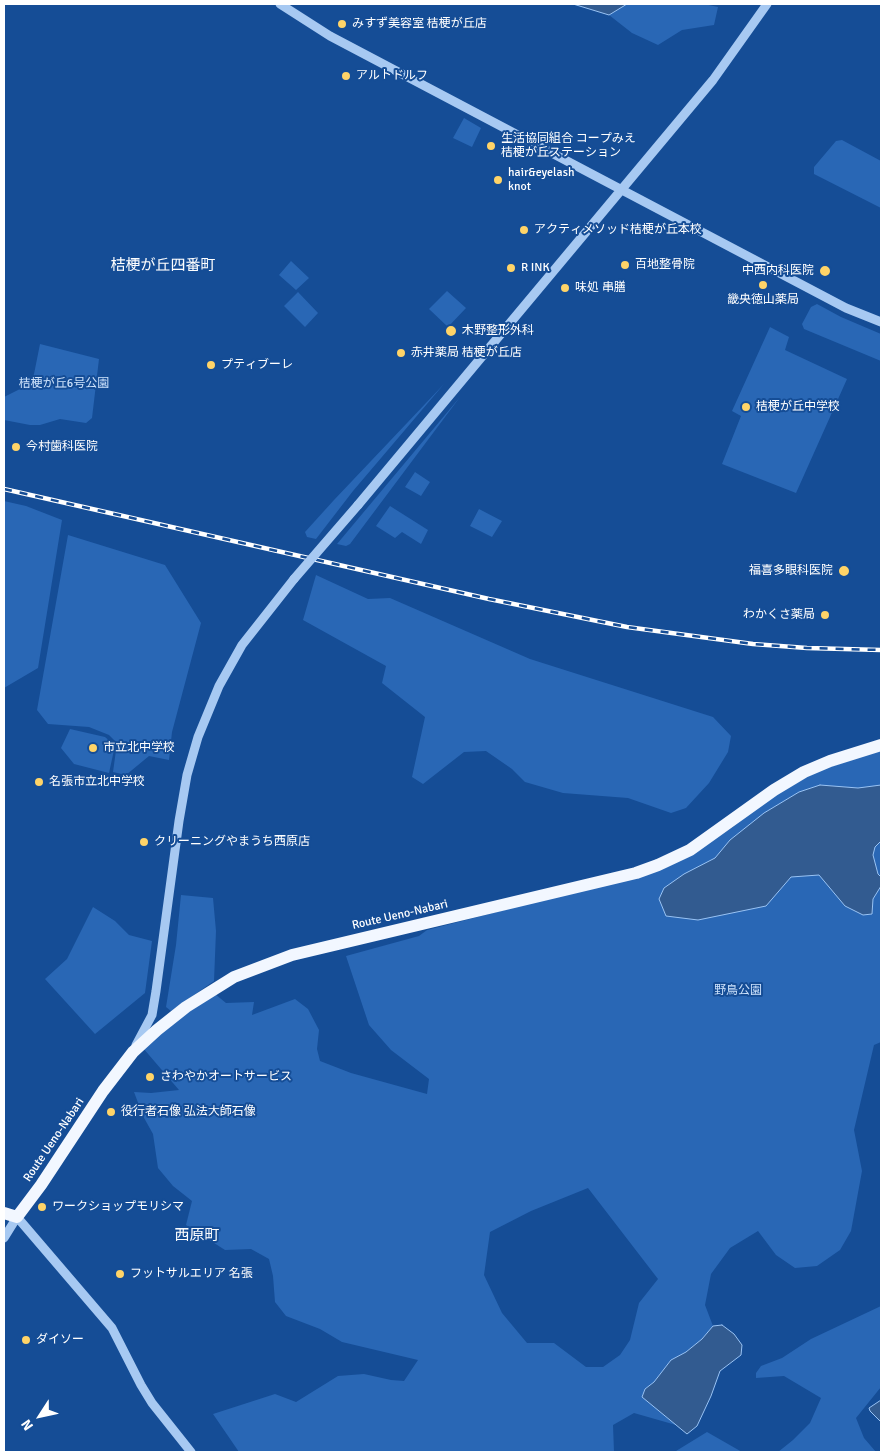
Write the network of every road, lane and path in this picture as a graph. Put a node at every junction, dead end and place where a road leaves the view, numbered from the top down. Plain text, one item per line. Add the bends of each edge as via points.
1 (280, 4) edge
2 (767, 4) edge
3 (622, 190) junction
4 (881, 322) edge
5 (881, 745) edge
6 (133, 1052) junction
7 (4, 1213) edge
8 (17, 1217) junction
9 (4, 1238) edge
10 (191, 1452) edge

1 - 3 street via 330,36
2 - 3 street via 713,80
3 - 4 street via 846,308
3 - 6 street, bridge via 242,645 219,686 198,737 187,775 152,1015
5 - 6 main road, Route Ueno-Nabari via 804,772 690,850 658,866 292,955 252,969 186,1007
6 - 8 main road, Route Ueno-Nabari via 108,1083 42,1185
7 - 8 main road
8 - 9 street
8 - 10 street via 112,1328 152,1403

